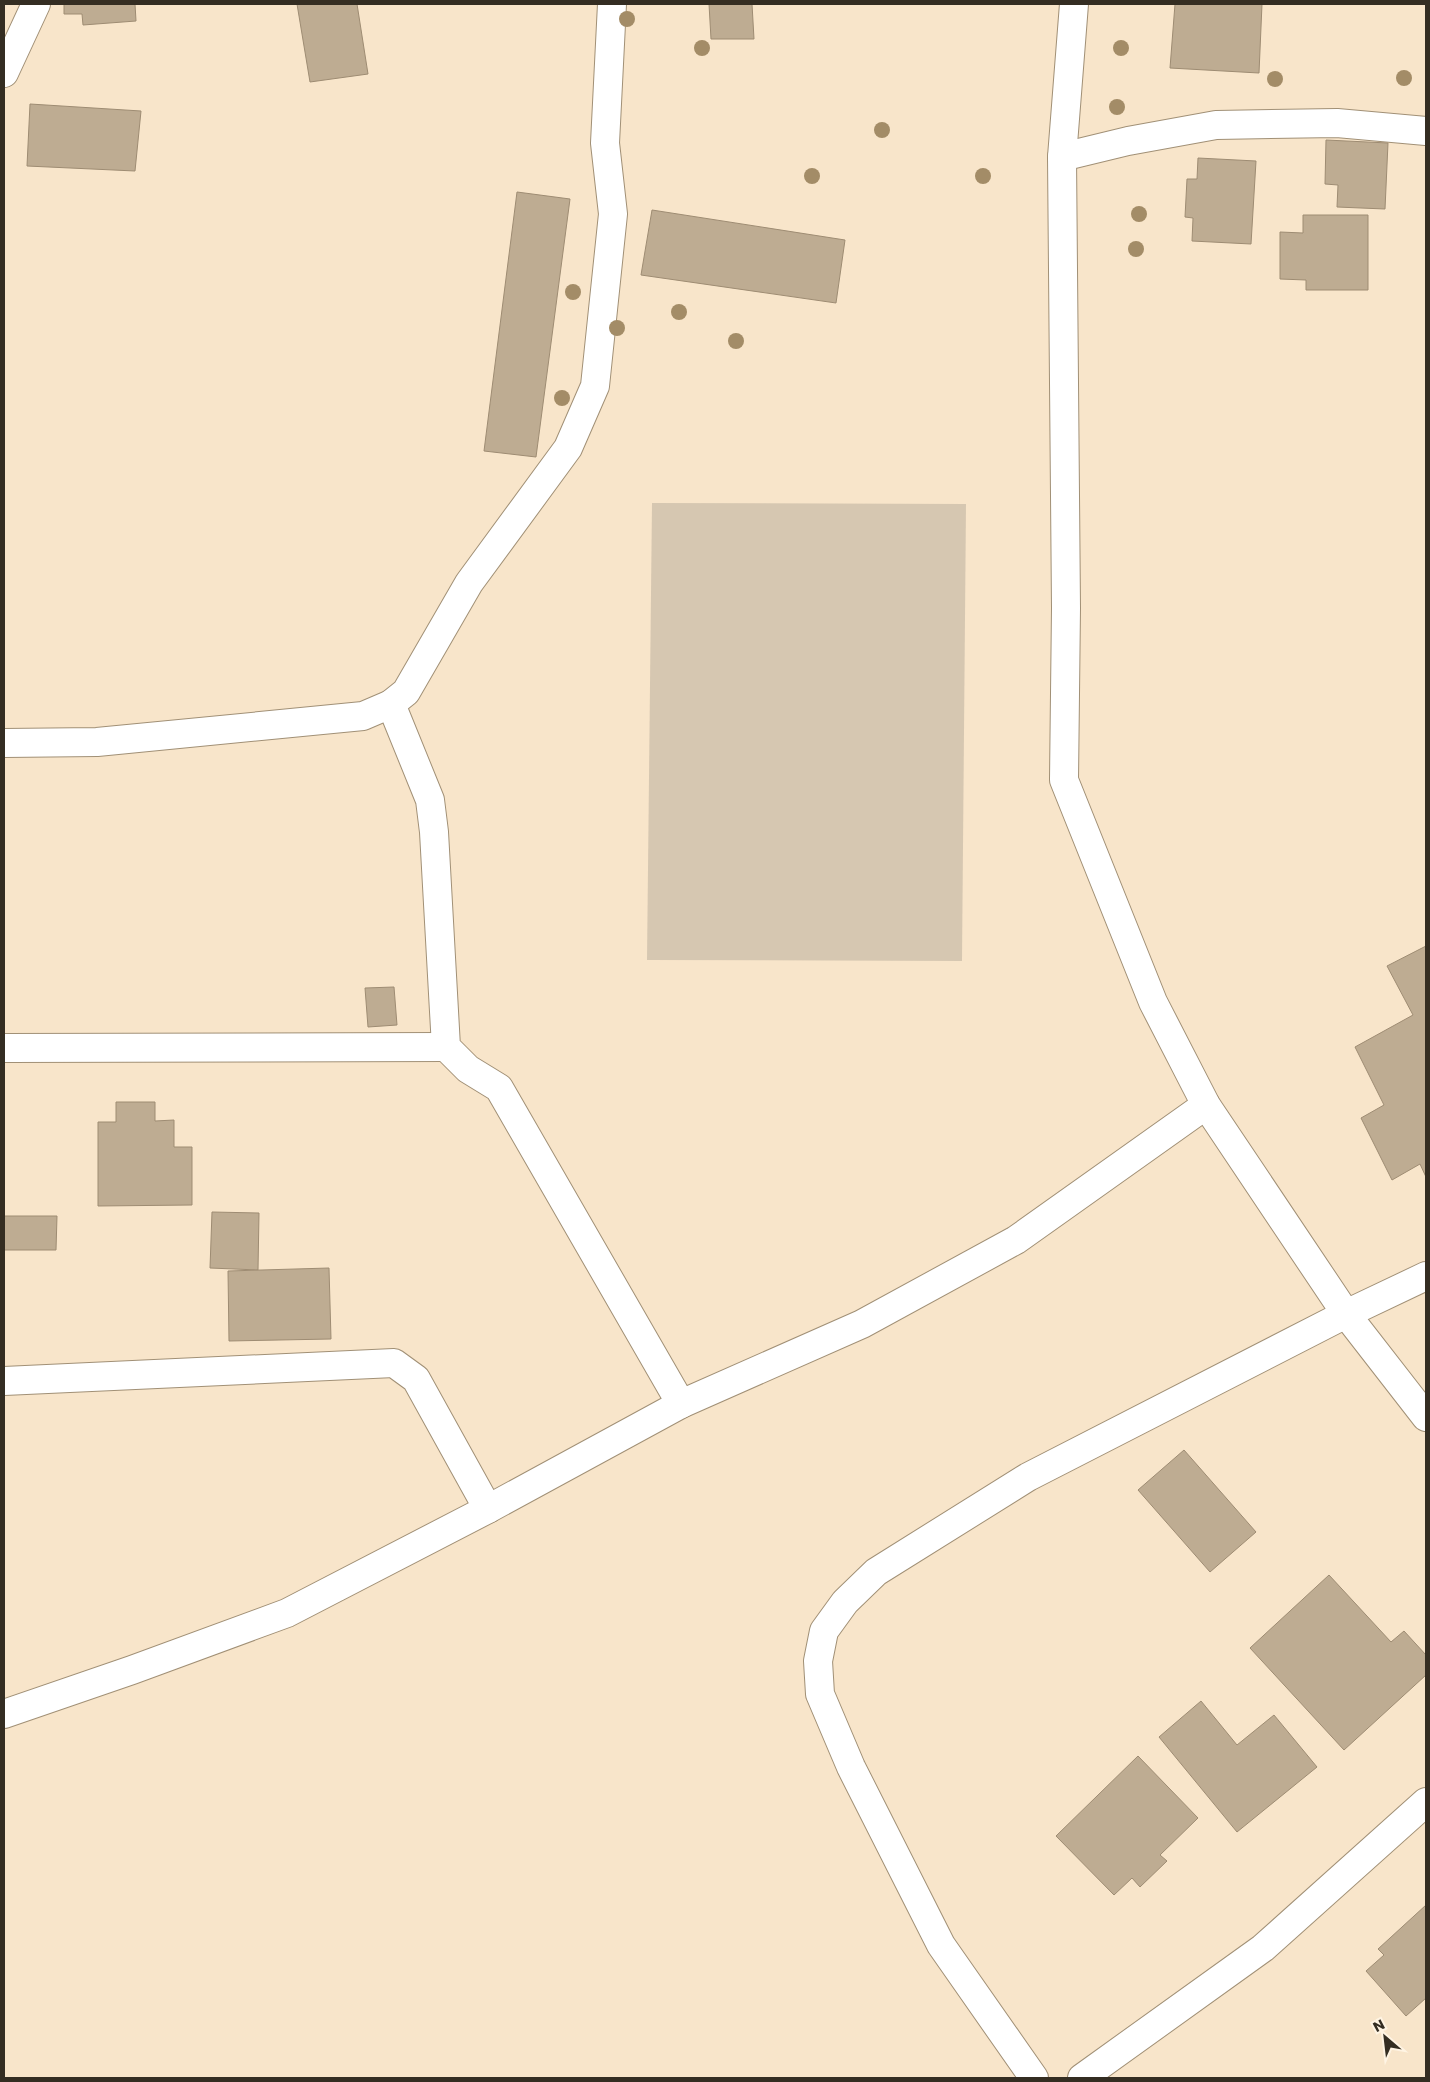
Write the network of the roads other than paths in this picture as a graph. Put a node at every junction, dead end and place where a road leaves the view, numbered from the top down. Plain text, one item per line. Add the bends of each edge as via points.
1 (36, 4) edge
2 (612, 4) edge
3 (1074, 4) edge
4 (4, 73) edge
5 (1426, 131) edge
6 (1062, 157) junction
7 (391, 704) junction
8 (4, 743) edge
9 (446, 1047) junction
10 (4, 1048) edge
11 (1206, 1105) junction
12 (1426, 1276) edge
13 (1346, 1314) junction
14 (4, 1381) edge
15 (682, 1404) junction
16 (1426, 1417) edge
17 (488, 1508) junction
18 (4, 1714) edge
19 (1426, 1802) edge
20 (1034, 2078) edge
21 (1082, 2078) edge

1 - 4 street
2 - 7 street via 605,143 613,214 594,386 568,448 468,583 406,692
3 - 6 street
5 - 6 street via 1337,123 1216,125
6 - 11 street via 1066,608 1064,780 1153,1002
7 - 8 street via 362,716 98,742
7 - 9 street via 430,800
9 - 10 street
9 - 15 street via 468,1069 499,1088
11 - 13 street
11 - 15 street via 1016,1240 862,1324
12 - 13 street
13 - 16 street
13 - 20 street via 1028,1477 876,1572 845,1602 824,1631 818,1661 820,1694 851,1767 941,1944
14 - 17 street via 394,1363 416,1379
15 - 17 street
17 - 18 street via 287,1613
19 - 21 street via 1263,1948

